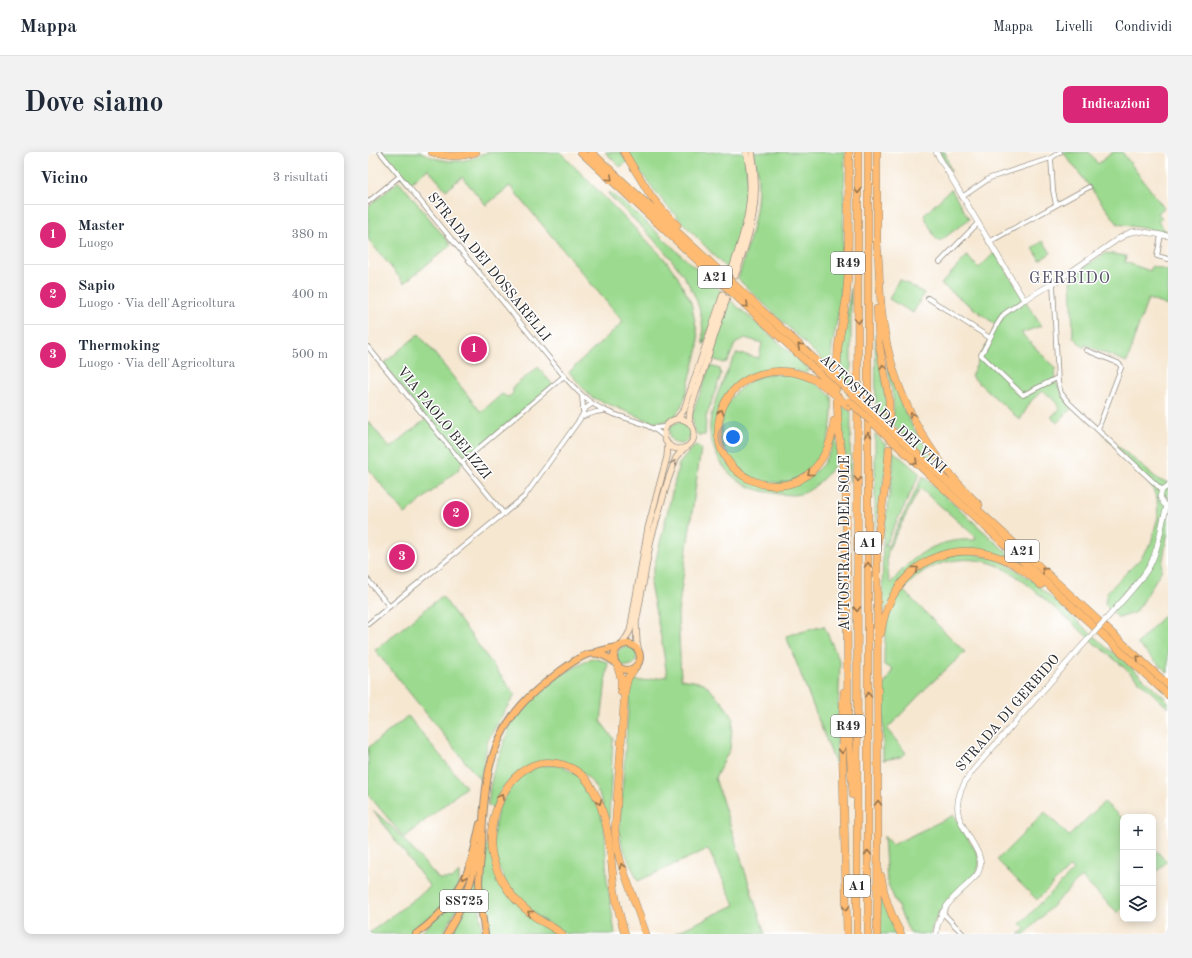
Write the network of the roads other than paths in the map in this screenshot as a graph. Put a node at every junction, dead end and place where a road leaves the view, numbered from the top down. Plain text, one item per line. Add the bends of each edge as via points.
1 (380, 152) edge
2 (432, 152) edge
3 (476, 152) edge
4 (581, 152) edge
5 (591, 152) edge
6 (624, 152) edge
7 (746, 152) edge
8 (752, 152) edge
9 (849, 152) edge
10 (858, 152) edge
11 (868, 152) edge
12 (877, 152) edge
13 (936, 152) edge
14 (1060, 152) edge
15 (1051, 158) junction
16 (400, 176) junction
17 (1089, 187) dead end
18 (962, 197) junction
19 (368, 202) edge
20 (1056, 205) junction
21 (978, 223) junction
22 (1160, 234) junction
23 (1168, 236) edge
24 (989, 242) junction
25 (877, 243) junction
26 (1168, 259) edge
27 (940, 262) dead end
28 (1053, 283) junction
29 (742, 293) junction
30 (928, 298) dead end
31 (1024, 300) junction
32 (990, 338) junction
33 (368, 347) edge
34 (1086, 350) dead end
35 (837, 373) dead end
36 (564, 376) junction
37 (1057, 378) junction
38 (582, 396) junction
39 (592, 404) junction
40 (849, 404) junction
41 (605, 411) junction
42 (583, 415) junction
43 (677, 419) junction
44 (890, 420) dead end
45 (874, 421) junction
46 (689, 422) junction
47 (667, 425) junction
48 (654, 428) junction
49 (1098, 429) junction
50 (665, 438) junction
51 (668, 444) junction
52 (684, 448) junction
53 (889, 448) dead end
54 (462, 462) junction
55 (1168, 486) edge
56 (1162, 490) junction
57 (1168, 506) edge
58 (504, 514) junction
59 (1024, 553) junction
60 (368, 580) edge
61 (389, 606) junction
62 (847, 614) junction
63 (1082, 616) junction
64 (368, 624) edge
65 (621, 646) junction
66 (639, 652) junction
67 (591, 653) junction
68 (617, 664) junction
69 (636, 666) junction
70 (878, 681) junction
71 (1168, 685) edge
72 (1168, 695) edge
73 (483, 813) junction
74 (857, 839) junction
75 (878, 842) junction
76 (611, 860) junction
77 (942, 912) junction
78 (416, 934) edge
79 (447, 934) edge
80 (485, 934) edge
81 (562, 934) edge
82 (625, 934) edge
83 (646, 934) edge
84 (847, 934) edge
85 (857, 934) edge
86 (868, 934) edge
87 (877, 934) edge
88 (901, 934) edge
89 (936, 934) edge
90 (963, 934) edge

1 - 16 street, STRADA DEI DOSSARELLI
2 - 3 highway via 453,156
4 -> 40 highway, AUTOSTRADA DEI VINI / A21
5 - 29 highway, AUTOSTRADA DEI VINI / A21
6 - 29 highway via 664,212
7 - 8 main road via 750,179 748,213 733,274 748,240 754,207 756,177
9 - 35 highway, R49 via 848,275
10 -> 74 highway, AUTOSTRADA DEL SOLE / A1
86 -> 11 highway, AUTOSTRADA DEL SOLE / A1
12 - 25 highway, R49
13 - 18 street
14 - 15 street
15 - 18 street via 990,178
15 - 20 street
16 - 19 street
16 - 36 street, STRADA DEI DOSSARELLI
17 - 20 street
18 - 21 street
20 - 24 street
21 - 24 street
21 - 27 street
22 - 23 street
22 - 26 street via 1157,256
22 - 28 street via 1131,232
24 - 31 street
44 -> 25 highway, R49 via 878,336
59 -> 25 highway via 942,463 916,425 892,366 885,334
28 - 31 street
28 - 37 street
45 -> 29 highway, AUTOSTRADA DEI VINI / A21, bridge via 849,391
30 - 32 street
31 - 32 street via 1004,314
32 - 37 street via 981,355 1023,395
33 - 54 street, VIA PAOLO BELIZZI
34 - 49 street via 1121,366
36 - 38 street, STRADA DEI DOSSARELLI
36 - 54 street
37 - 49 street via 1061,393 1069,403
38 - 39 street, STRADA DEI DOSSARELLI
38 - 42 street
39 - 41 street, STRADA DEI DOSSARELLI
39 - 42 street via 589,411
40 - 45 highway, bridge
62 -> 40 highway, R49 via 846,491 836,400 834,426 823,457 810,473 784,485 760,484 740,474 724,456 718,427 720,415 729,395 740,384 754,376 770,372 805,375
41 - 42 street
41 - 48 street, STRADA DEI DOSSARELLI
42 - 58 street via 524,497
43 - 46 main road
43 - 46 main road via 684,410 725,296 690,410
43 - 47 main road
45 - 59 highway, AUTOSTRADA DEI VINI / A21
45 -> 63 highway, AUTOSTRADA DEI VINI / A21
46 - 52 main road via 693,427 694,436 692,442
47 - 48 street
47 - 50 main road
48 - 50 street
49 - 56 street
50 - 51 main road
51 - 52 main road
51 - 65 main road via 667,457 648,528 630,631
66 -> 52 main road via 636,623 651,539 668,480 676,458
53 - 70 highway, R49 via 878,542
54 - 58 street, VIA PAOLO BELIZZI
55 - 56 street
56 - 57 street via 1160,497
57 - 77 street, STRADA DI GERBIDO, bridge via 1157,549 1144,575 964,782 959,794 959,817 979,855 980,869
58 - 61 street
71 -> 59 highway, AUTOSTRADA DEI VINI / A21
60 - 61 street
61 - 64 street
62 - 74 highway, R49 via 849,734
62 -> 84 highway via 842,732
70 -> 63 highway via 882,630 890,602 910,573 925,562 940,556 953,552 977,552 1009,562 1028,573
63 - 72 highway, AUTOSTRADA DEI VINI / A21
65 - 66 main road via 632,644
65 - 67 main road
65 - 68 main road via 614,656
66 - 69 main road via 639,662
67 - 68 main road via 606,656
67 - 73 main road via 582,656 543,684 522,703 511,718 490,761
68 - 69 main road via 621,668 629,669
68 - 76 highway via 621,689
83 -> 69 highway via 620,860 615,830 625,690 628,678
75 -> 70 highway, R49
73 -> 78 main road via 471,861 458,889 441,913
73 - 79 main road, SS725 via 470,886
73 - 80 main road via 480,902
74 - 85 highway, AUTOSTRADA DEL SOLE / A1
75 - 87 highway, R49
75 - 88 highway via 884,893
81 -> 76 highway via 536,918 520,904 496,867 492,851 492,831 495,810 504,791 520,773 535,765 552,762 574,769 589,783 601,805
76 - 82 highway via 615,894
77 - 89 street, STRADA DI GERBIDO
77 - 90 street

